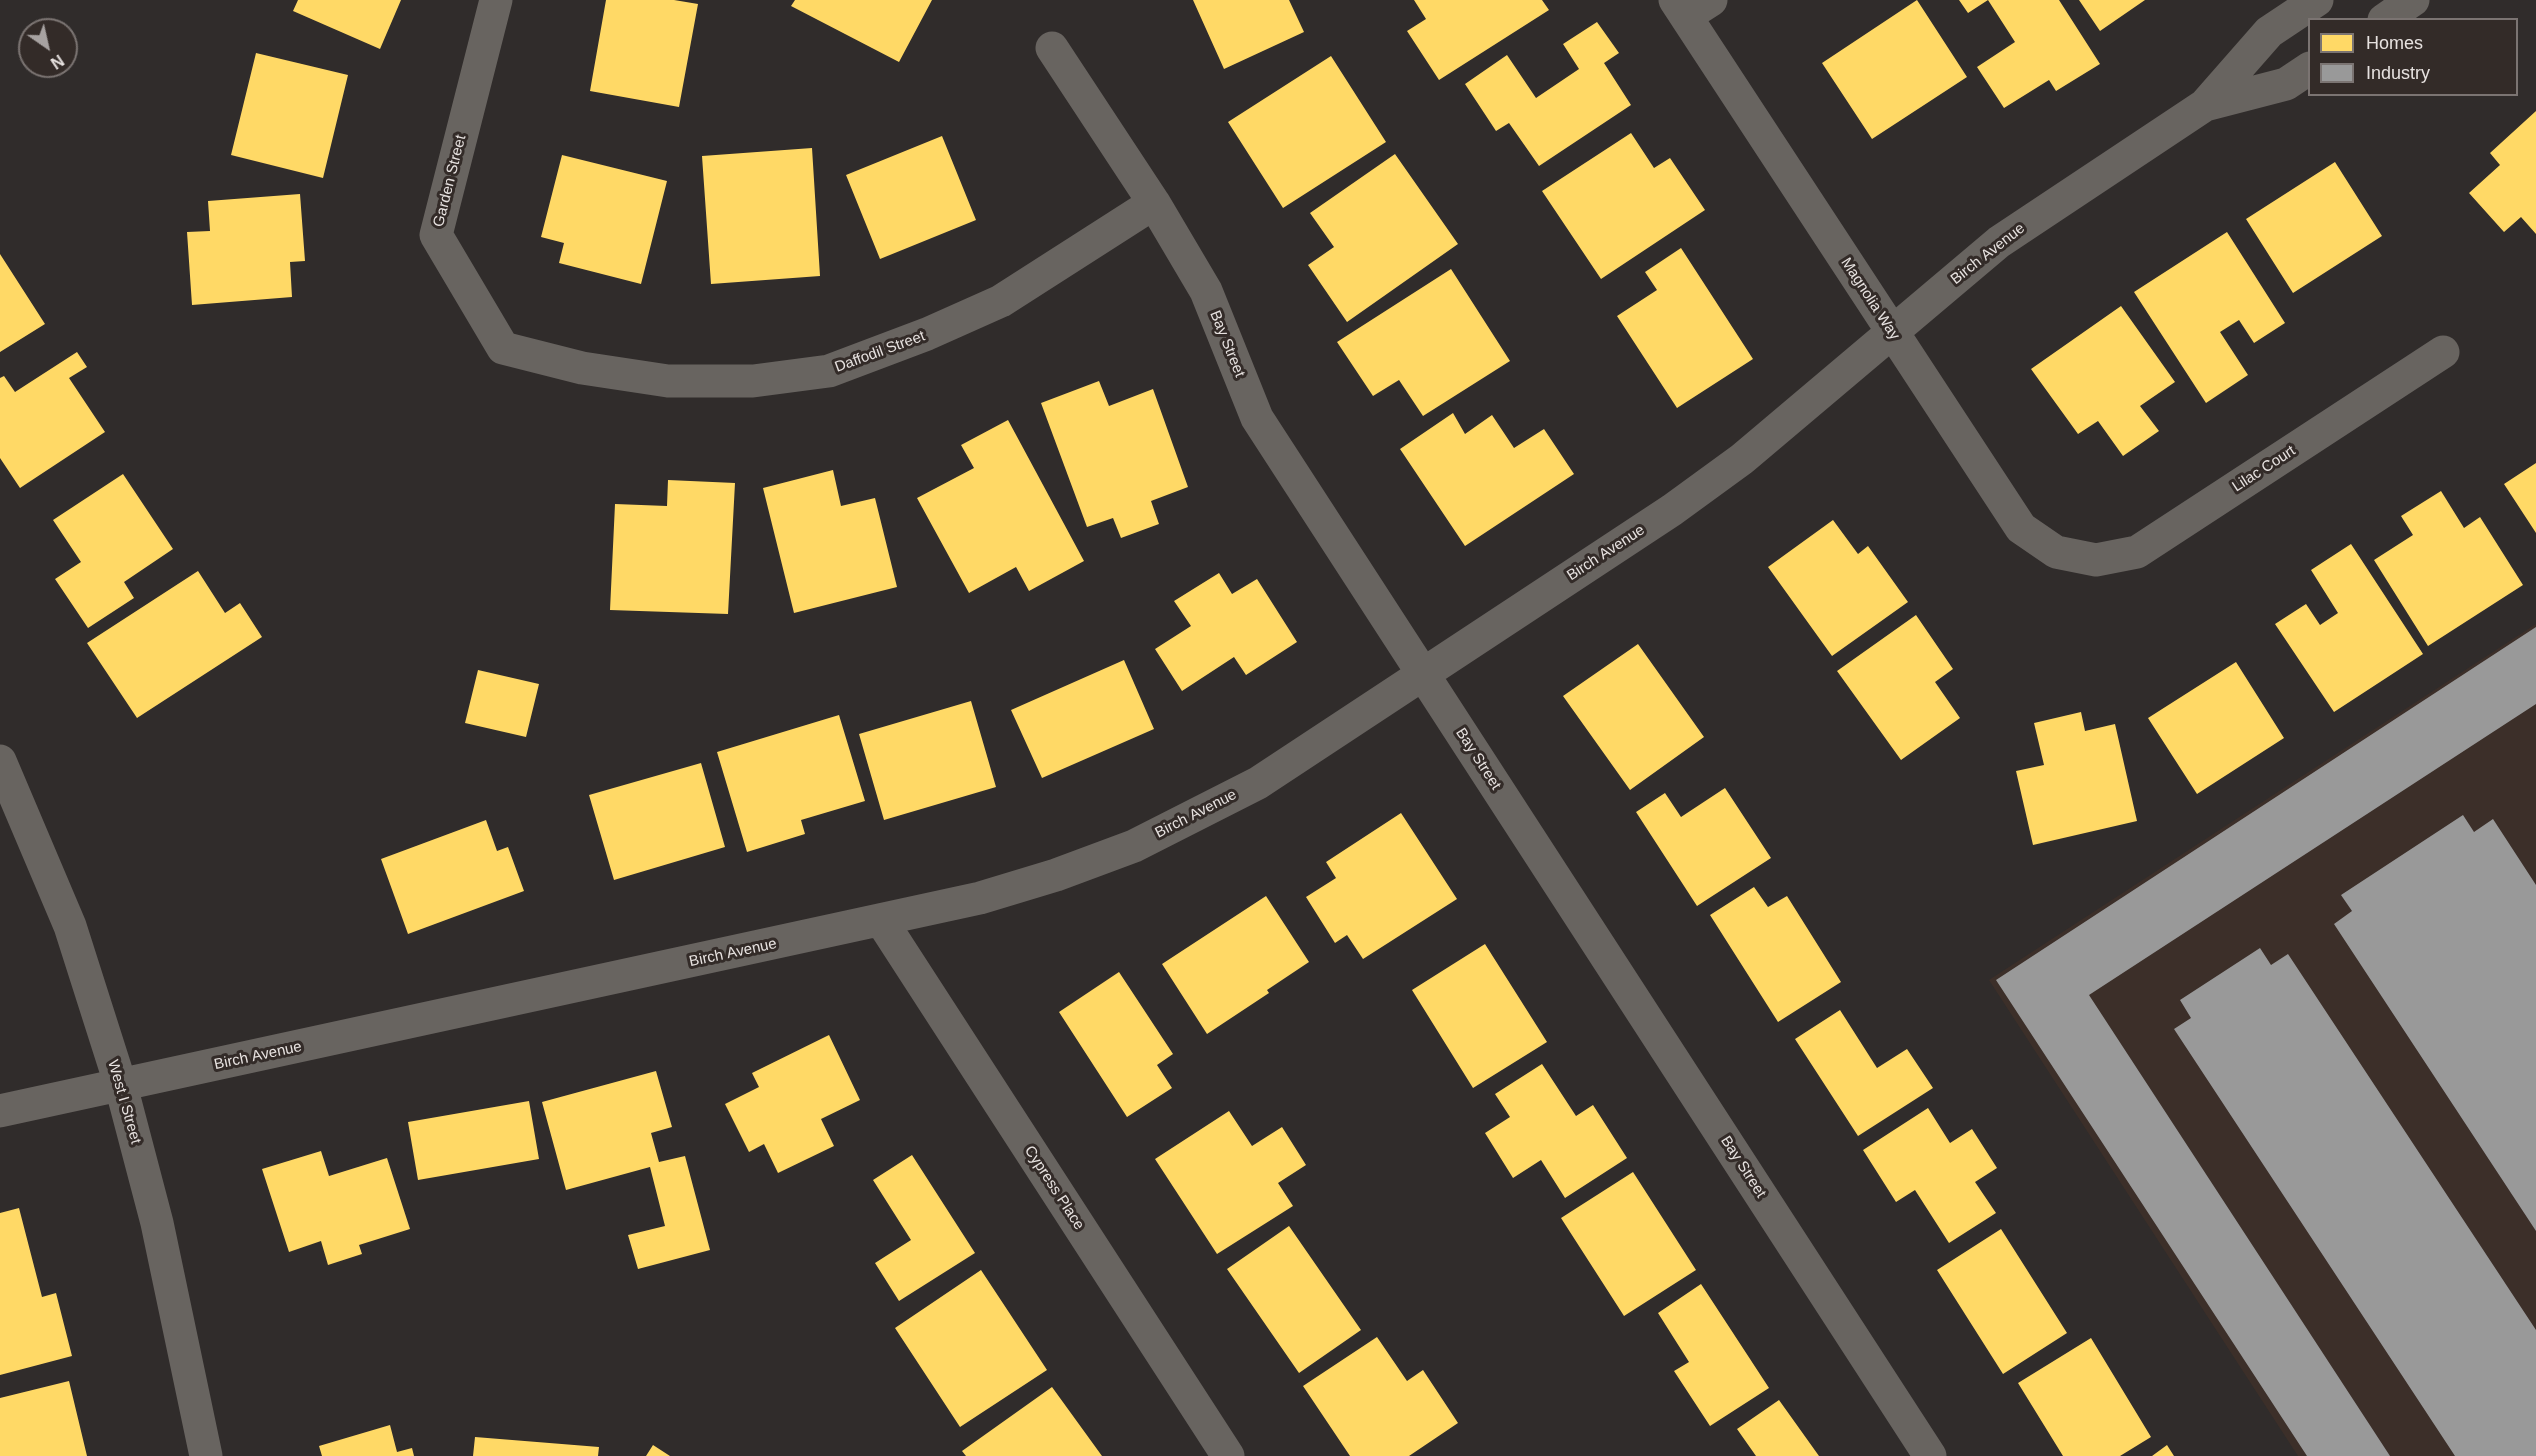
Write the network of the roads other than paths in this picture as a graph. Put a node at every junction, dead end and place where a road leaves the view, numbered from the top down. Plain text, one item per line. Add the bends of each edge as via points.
1 (496, 0) edge
2 (2317, 0) edge
3 (2413, 0) edge
4 (1691, 5) edge
5 (2387, 18) edge
6 (1052, 48) dead end
7 (2308, 69) edge
8 (2205, 105) junction
9 (1154, 203) junction
10 (1892, 332) junction
11 (503, 348) joint
12 (2443, 352) dead end
13 (2076, 556) joint
14 (1423, 673) junction
15 (0, 761) edge
16 (881, 920) junction
17 (121, 1086) junction
18 (0, 1111) edge
19 (206, 1456) edge
20 (1228, 1456) edge
21 (1930, 1456) edge

1 - 11 street, Garden Street via 436,235
2 - 8 street, Birch Avenue via 2269,32
3 - 5 street
4 - 10 street, Magnolia Way
6 - 9 street, Bay Street
7 - 8 street, Birch Avenue via 2286,84
8 - 10 street, Birch Avenue via 1998,242
9 - 11 street, Daffodil Street via 1002,301 829,371 753,381 668,381 582,368
9 - 14 street, Bay Street via 1206,291 1257,418
10 - 13 street, Magnolia Way via 2021,528 2056,552
10 - 14 street, Birch Avenue via 1742,459 1672,510
12 - 13 street, Lilac Court via 2137,552 2096,561
14 - 16 street, Birch Avenue via 1258,783 1134,846 980,898
14 - 21 street, Bay Street
15 - 17 street, West I Street via 70,926
16 - 17 street, Birch Avenue
16 - 20 street, Cypress Place
17 - 18 street, Birch Avenue
17 - 19 street, West I Street via 157,1223

